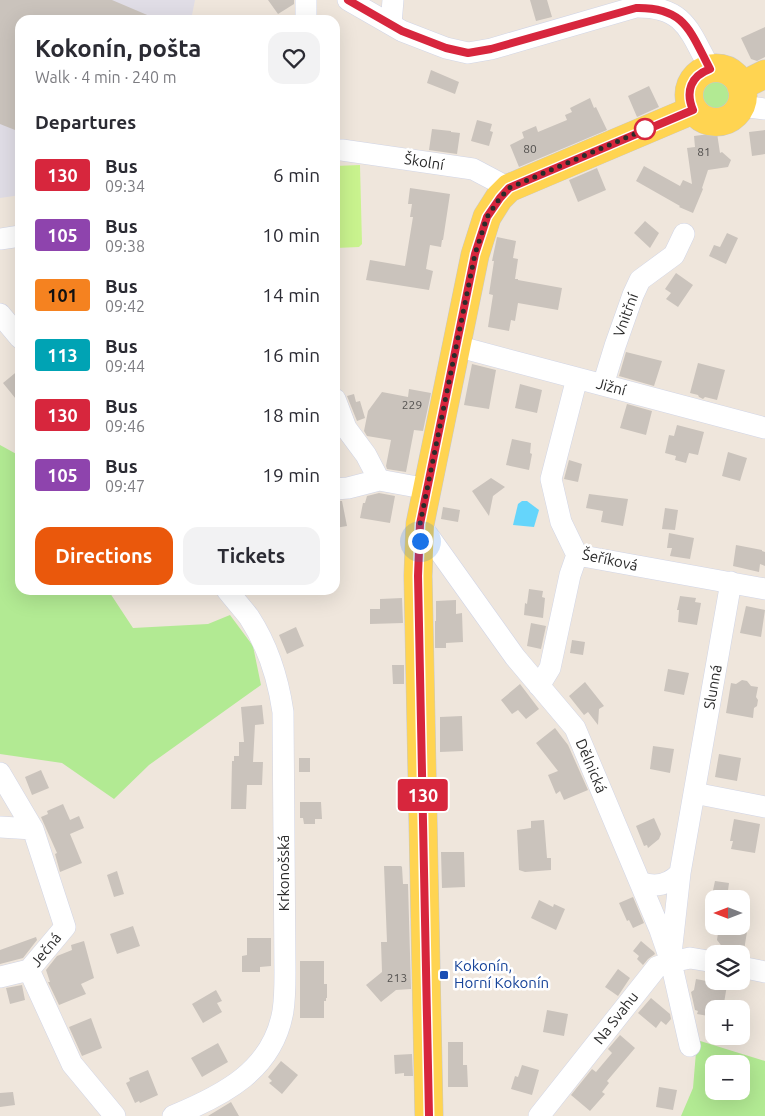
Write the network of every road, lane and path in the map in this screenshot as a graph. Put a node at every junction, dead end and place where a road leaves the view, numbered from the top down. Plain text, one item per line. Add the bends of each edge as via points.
1 (306, 0) edge
2 (348, 0) edge
3 (393, 0) edge
4 (306, 15) edge
5 (390, 24) junction
6 (710, 69) junction
7 (753, 94) edge
8 (693, 110) junction
9 (340, 150) edge
10 (509, 188) junction
11 (684, 234) dead end
12 (15, 237) edge
13 (0, 239) edge
14 (0, 314) edge
15 (15, 332) edge
16 (456, 346) junction
17 (577, 378) junction
18 (603, 384) junction
19 (340, 412) edge
20 (765, 428) edge
21 (379, 480) junction
22 (340, 489) edge
23 (428, 489) junction
24 (420, 524) junction
25 (577, 555) junction
26 (731, 582) junction
27 (765, 589) edge
28 (231, 595) edge
29 (539, 686) junction
30 (0, 773) edge
31 (694, 792) junction
32 (765, 807) edge
33 (0, 828) edge
34 (33, 829) junction
35 (680, 873) junction
36 (640, 882) junction
37 (705, 960) edge
38 (670, 962) junction
39 (29, 970) junction
40 (750, 970) edge
41 (765, 972) edge
42 (0, 977) edge
43 (690, 1046) dead end
44 (196, 1112) edge
45 (115, 1116) edge
46 (174, 1116) edge
47 (430, 1116) edge
48 (539, 1116) edge

1 - 4 street
2 - 5 street
3 - 5 street
5 - 6 street via 446,48 468,53 648,7 672,13 682,21
6 - 7 main road via 728,71
6 - 8 main road via 692,82 689,96
7 - 8 main road via 730,119 722,122 705,120
8 - 10 main road
9 - 10 street, Školní via 472,169
10 - 16 main road via 487,217 475,254
11 - 18 street, Vnitřní via 674,255 640,280
12 - 13 street
14 - 15 street
16 - 17 street, Jižní
16 - 23 main road
17 - 18 street, Jižní
17 - 25 street, Šeříková via 552,479 561,522
18 - 20 street, Jižní
19 - 21 street via 346,428
21 - 22 street
21 - 23 street
23 - 24 main road
24 - 29 street, Dělnická
24 - 47 main road via 418,576
25 - 26 street, Šeříková
25 - 29 street via 550,668
26 - 27 street, Šeříková
26 - 31 street, Slunná
28 - 44 street, Krkonošská via 264,642 280,693 284,730 284,998 274,1039 257,1065
29 - 36 street, Dělnická via 575,728
30 - 34 street, Ječná
31 - 32 street
31 - 35 street, Slunná
33 - 34 street
34 - 39 street, Ječná via 64,927
35 - 36 street via 675,879 658,885
35 - 38 street, Slunná
36 - 38 street, Dělnická
37 - 38 street, Na Svahu via 690,958
38 - 43 street, Dělnická
38 - 48 street, Na Svahu via 657,966
39 - 42 street
39 - 45 street, Ječná via 72,1064
40 - 41 street
44 - 46 street, Krkonošská

